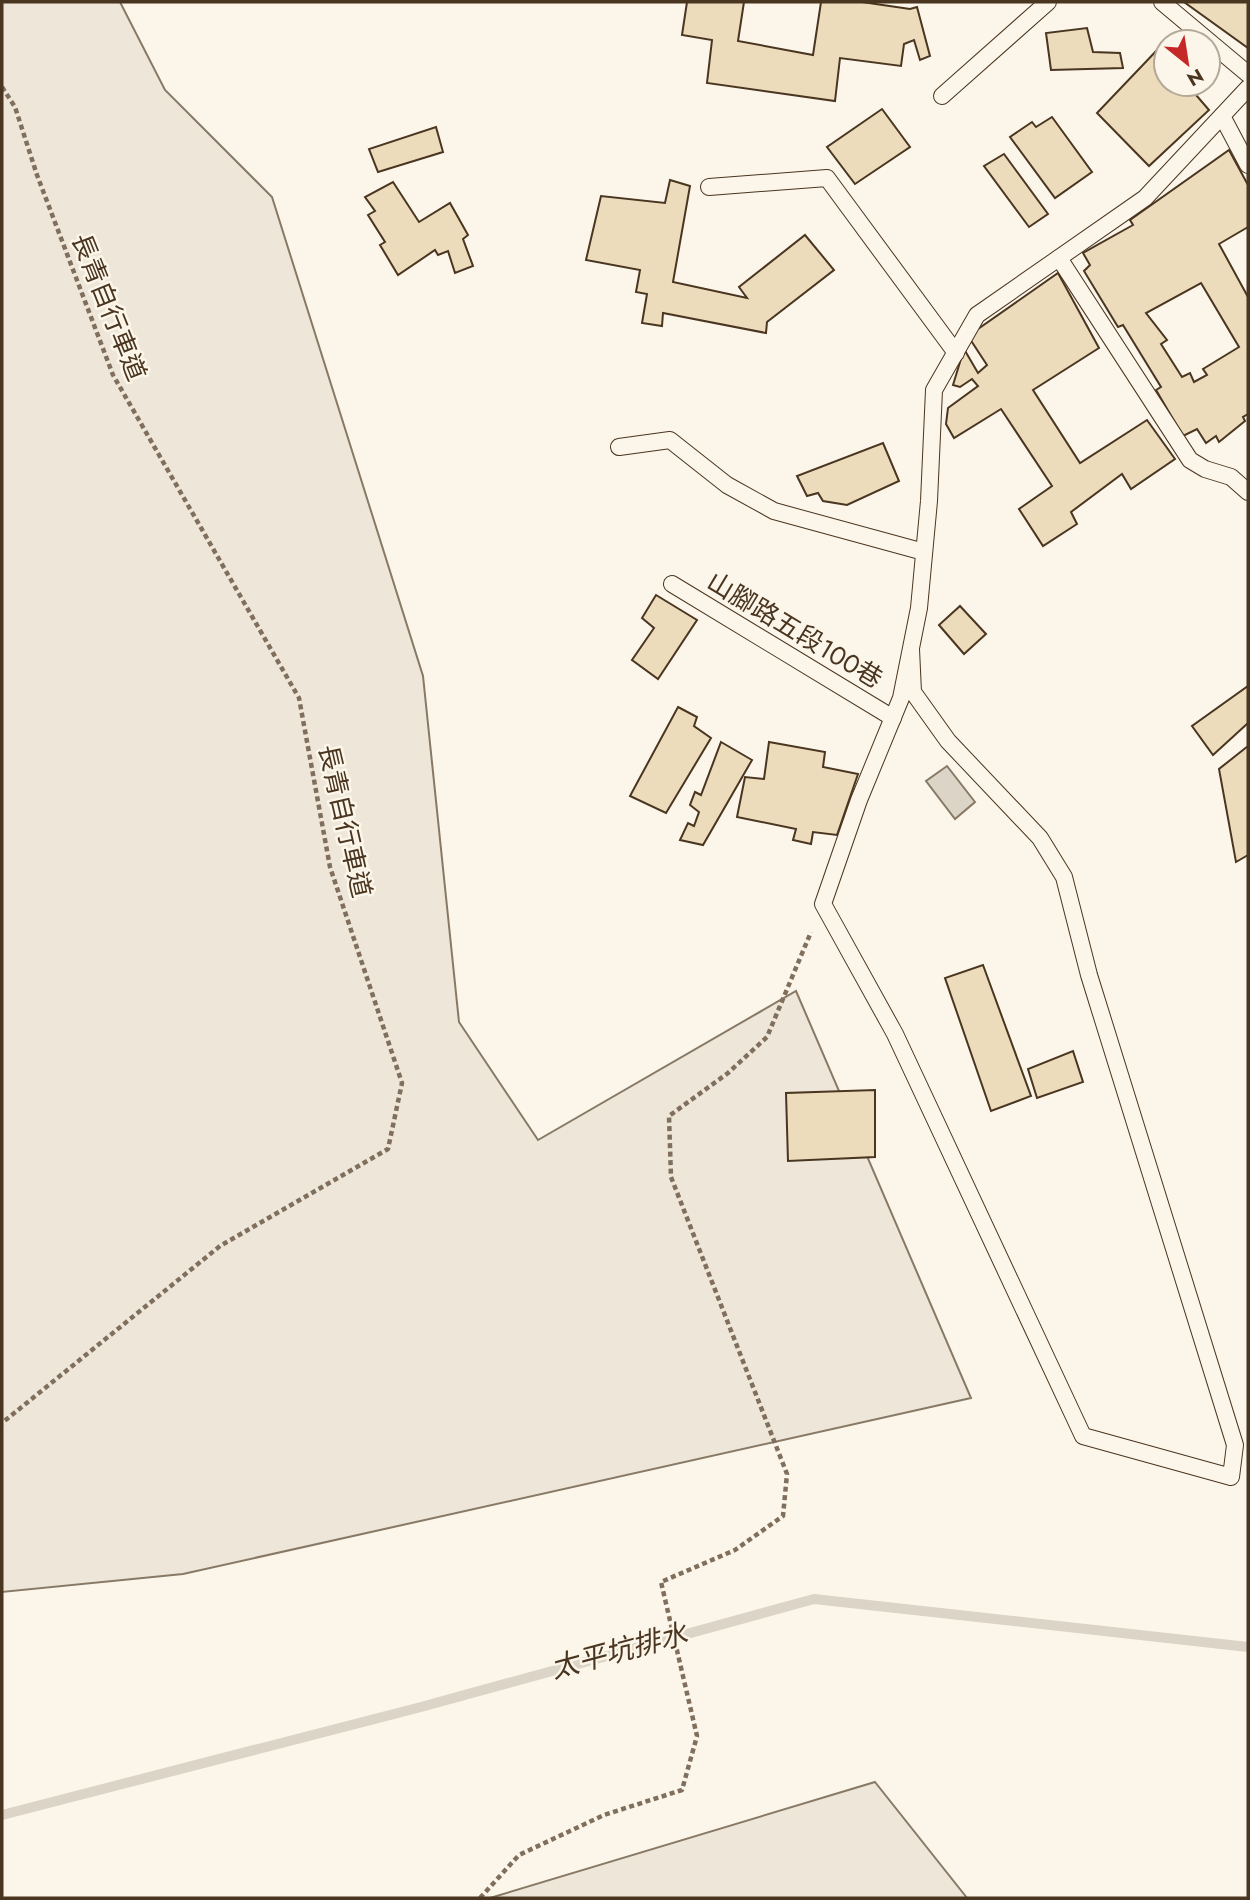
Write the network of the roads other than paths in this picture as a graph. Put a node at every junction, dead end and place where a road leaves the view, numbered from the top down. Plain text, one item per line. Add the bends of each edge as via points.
1 (1048, 2) edge
2 (1163, 2) edge
3 (1248, 74) edge
4 (1248, 88) edge
5 (942, 96) dead end
6 (1222, 116) junction
7 (1248, 165) edge
8 (709, 187) dead end
9 (1059, 258) junction
10 (956, 353) junction
11 (619, 447) dead end
12 (1248, 492) edge
13 (924, 552) junction
14 (672, 584) dead end
15 (911, 649) junction
16 (893, 718) junction

1 - 5 lane
2 - 3 lane
4 - 6 lane
6 - 7 lane
6 - 9 lane via 1145,198
8 - 10 lane via 827,178
9 - 10 lane via 977,315
9 - 12 lane via 1190,460 1231,477
10 - 13 lane via 934,390
11 - 13 lane via 670,440 727,485 774,511
13 - 15 lane
14 - 16 lane, 山腳路五段100巷
15 - 16 lane
15 - 16 lane via 912,692 948,741 1041,838 1064,877 1089,975 1235,1445 1231,1477 1083,1436 895,1034 823,904

